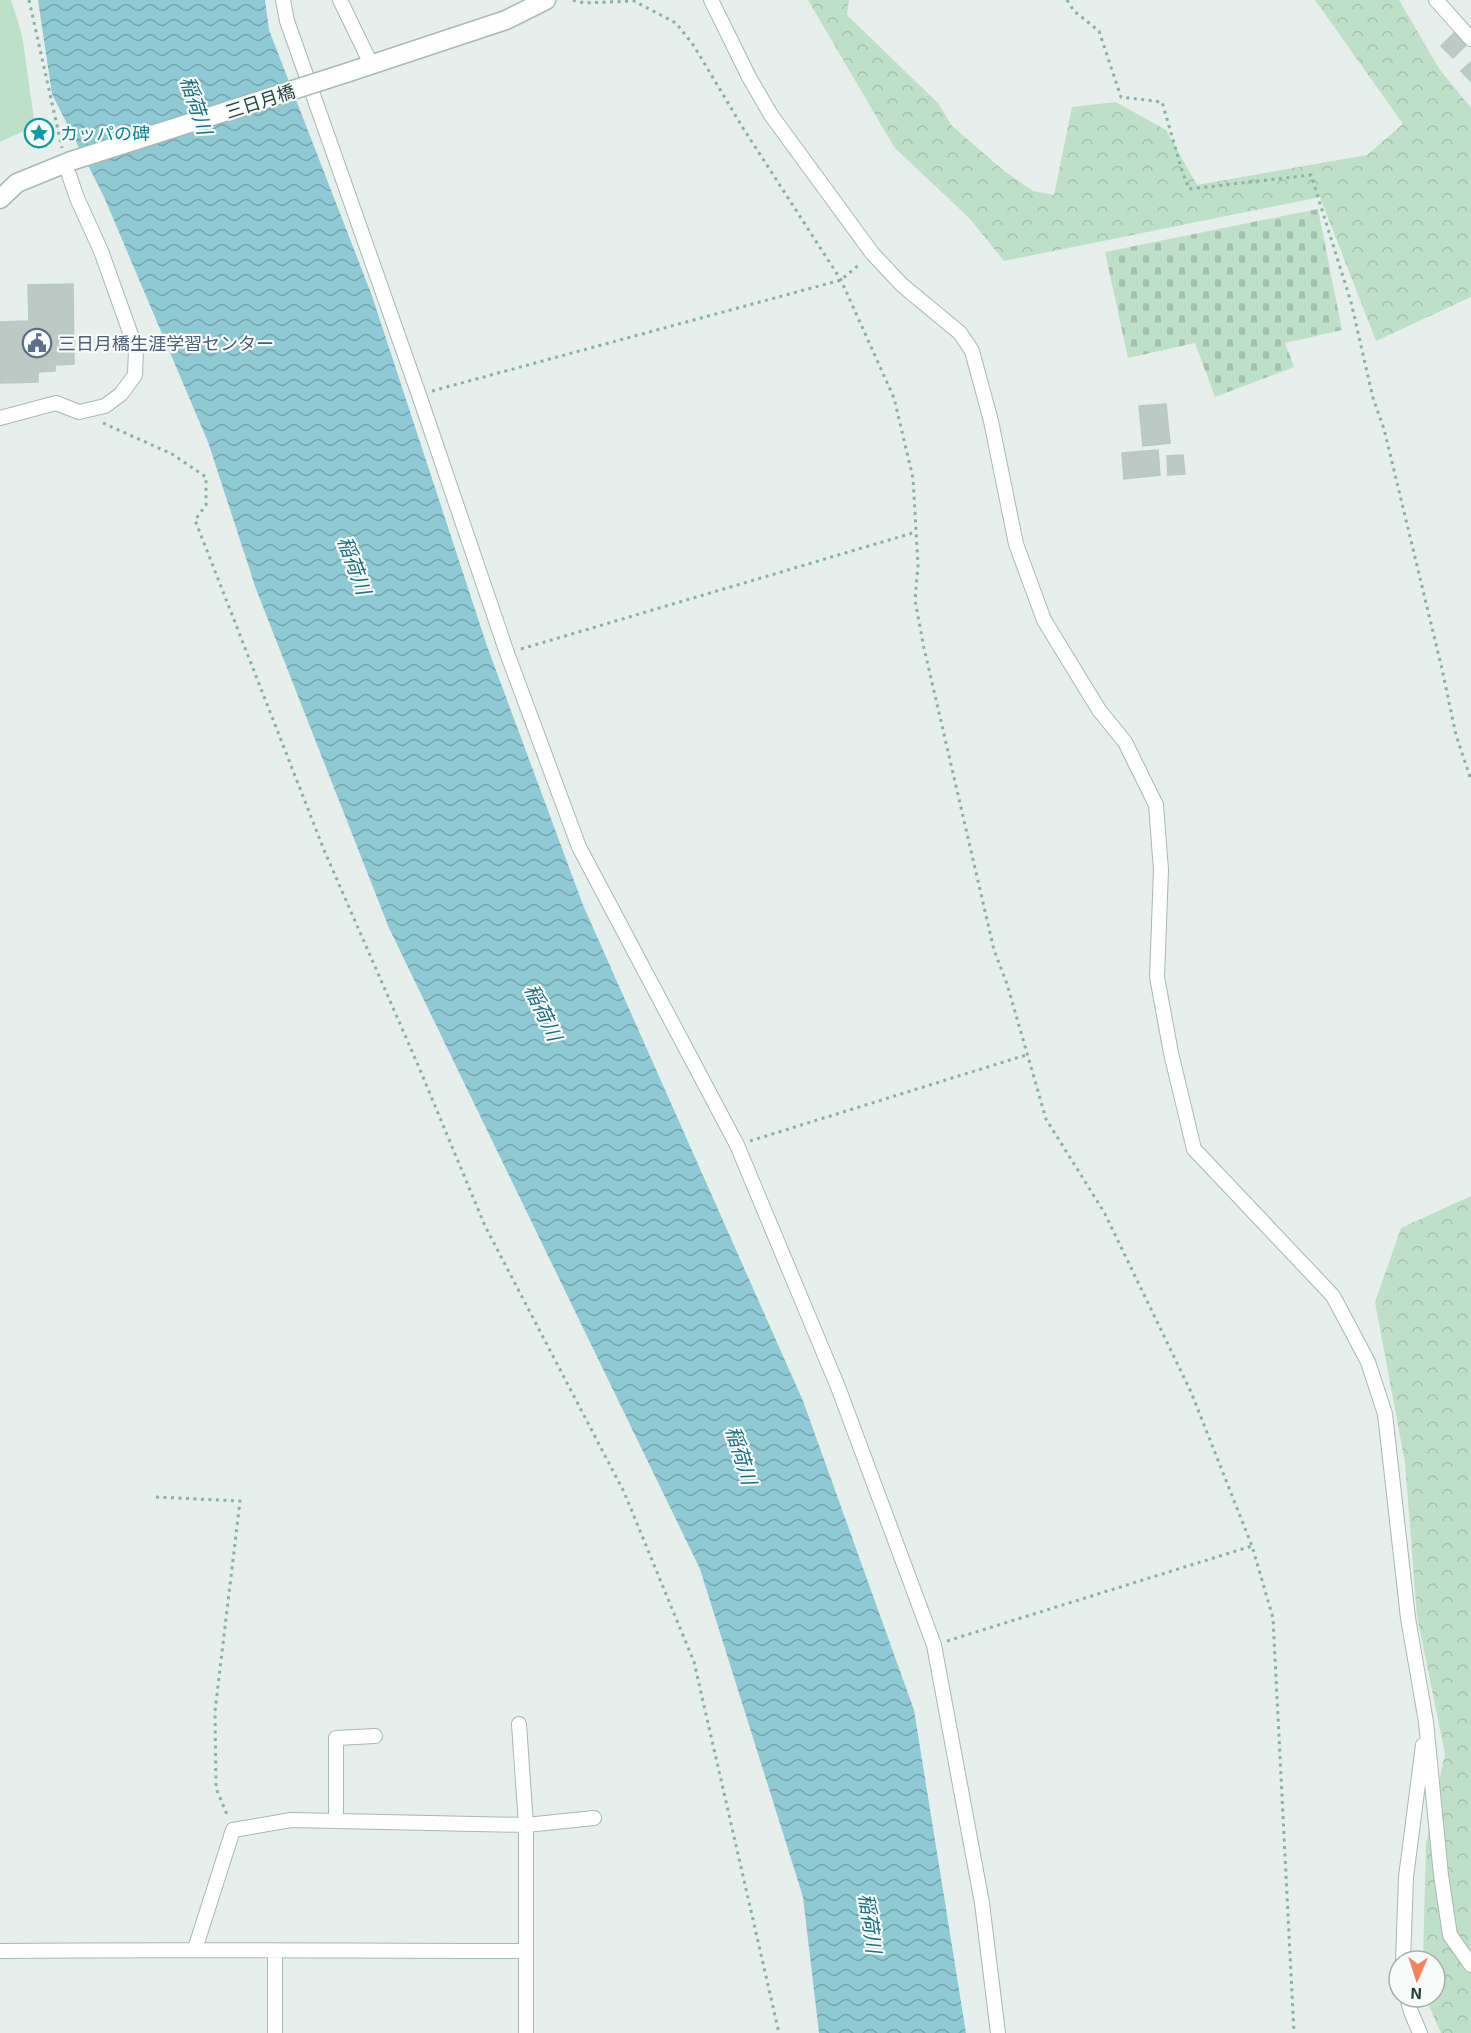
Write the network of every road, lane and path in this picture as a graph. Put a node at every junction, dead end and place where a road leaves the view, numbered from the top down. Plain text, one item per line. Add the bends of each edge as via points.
1 (29, 0) edge
2 (283, 0) edge
3 (340, 0) edge
4 (546, 0) edge
5 (573, 0) edge
6 (711, 0) edge
7 (1067, 0) edge
8 (1436, 0) edge
9 (1471, 39) edge
10 (372, 66) junction
11 (68, 162) junction
12 (0, 199) edge
13 (872, 253) junction
14 (841, 280) junction
15 (419, 395) junction
16 (80, 412) junction
17 (0, 418) edge
18 (916, 532) junction
19 (507, 653) junction
20 (1471, 780) edge
21 (1026, 1054) junction
22 (736, 1145) junction
23 (156, 1497) dead end
24 (1252, 1546) junction
25 (934, 1645) junction
26 (1426, 1722) junction
27 (519, 1724) dead end
28 (375, 1736) dead end
29 (594, 1818) dead end
30 (336, 1821) junction
31 (526, 1825) junction
32 (233, 1830) junction
33 (195, 1949) junction
34 (1403, 1949) edge
35 (0, 1951) edge
36 (275, 1951) junction
37 (525, 1951) junction
38 (1471, 1965) edge
39 (1410, 2009) edge
40 (275, 2033) edge
41 (526, 2033) edge
42 (778, 2033) edge
43 (999, 2033) edge
44 (1294, 2033) edge
45 (1420, 2033) edge

1 - 11 path
2 - 15 street via 287,21
3 - 10 street
4 - 10 street, 三日月橋 via 506,20
5 - 14 path via 634,2 676,23
6 - 13 street via 771,115
7 - 20 path via 1074,12 1099,31 1121,97 1161,102 1189,189 1311,175 1351,302 1456,735
8 - 9 street
10 - 11 street, 三日月橋, bridge
11 - 12 street, 三日月橋 via 17,183
11 - 16 street via 77,198 101,251 136,349 135,375 121,394 105,406
13 - 14 path
13 - 26 street via 902,285 960,333 972,351 1016,544 1044,620 1099,710 1125,742 1156,805 1161,870 1157,977 1194,1149 1333,1296 1368,1362 1385,1414 1408,1618
14 - 15 path
14 - 18 path via 894,398 913,478
15 - 19 street
16 - 17 street via 56,403
16 - 42 path via 172,454 206,477 206,505 195,520 324,850 485,1226 624,1492 694,1662
18 - 19 path
18 - 21 path via 915,600 924,648 994,950
19 - 22 street via 579,847
21 - 22 path
21 - 24 path via 1046,1119 1104,1212 1191,1392
22 - 25 street via 838,1387
23 - 32 path via 240,1501 215,1711 216,1788
24 - 25 path
24 - 44 path via 1273,1618
25 - 43 street via 982,1904
26 - 34 street via 1406,1877
26 - 38 street via 1450,1935
27 - 31 street
28 - 30 street via 336,1738
29 - 31 street
30 - 31 street
30 - 32 street via 291,1820
31 - 37 street
32 - 33 street
33 - 35 street
33 - 36 street
36 - 37 street
36 - 40 street
37 - 41 street
39 - 45 street

